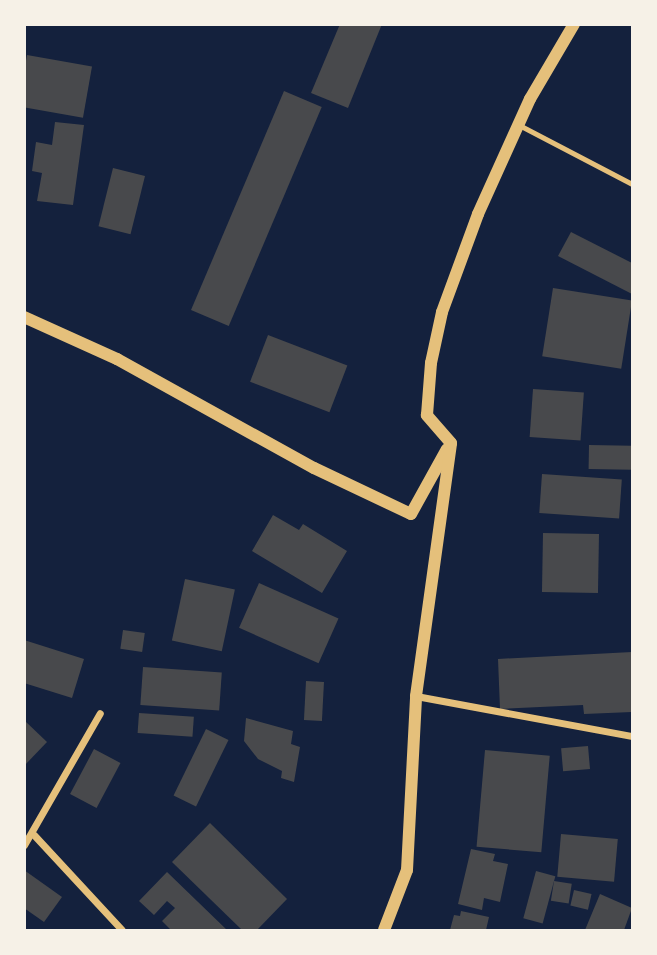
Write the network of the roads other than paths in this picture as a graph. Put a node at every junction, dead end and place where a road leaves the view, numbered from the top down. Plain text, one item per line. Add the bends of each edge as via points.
1 (574, 24) edge
2 (519, 125) junction
3 (632, 184) edge
4 (24, 317) edge
5 (451, 443) junction
6 (416, 696) junction
7 (100, 713) dead end
8 (632, 736) edge
9 (34, 835) junction
10 (24, 845) edge
11 (122, 930) edge
12 (384, 930) edge

1 - 2 street
2 - 3 lane
2 - 5 street via 478,214 433,350 427,415
4 - 5 street via 117,359 314,468 411,514
5 - 6 street
6 - 8 street
6 - 12 street via 407,870
7 - 9 street
9 - 10 street
9 - 11 street

